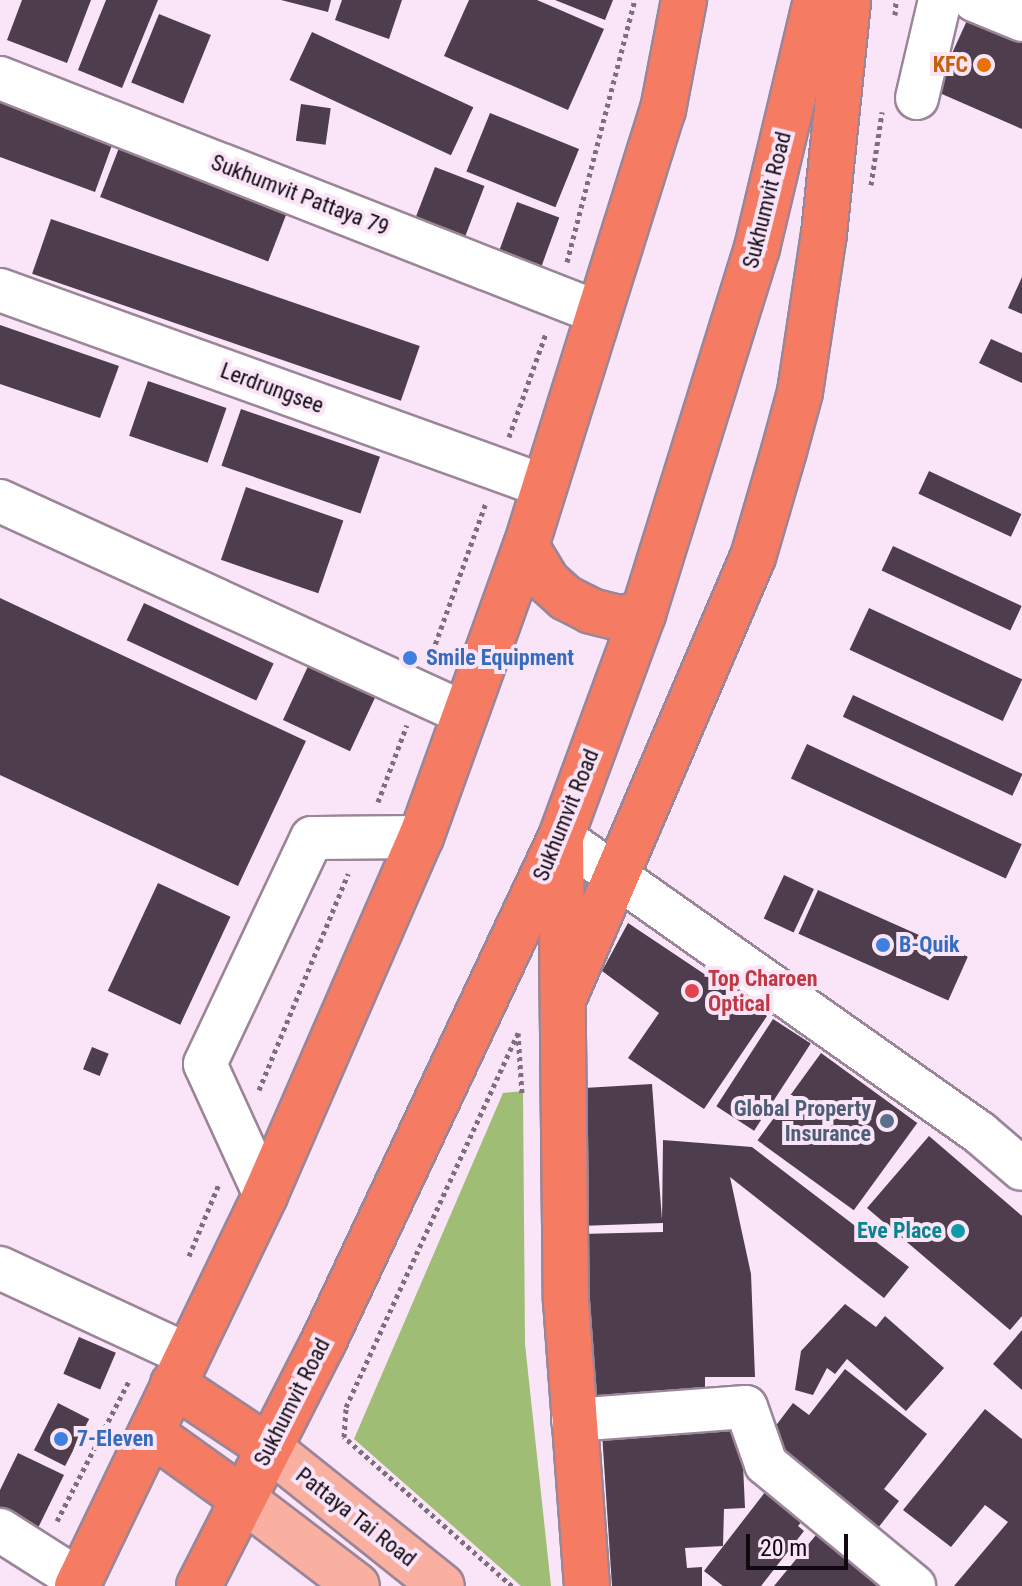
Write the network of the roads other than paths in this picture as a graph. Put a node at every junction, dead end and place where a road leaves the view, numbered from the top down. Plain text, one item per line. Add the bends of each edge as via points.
1 (684, 0) edge
2 (816, 0) edge
3 (848, 0) edge
4 (940, 0) edge
5 (974, 0) edge
6 (1022, 20) edge
7 (0, 78) edge
8 (901, 99) road end
9 (0, 290) edge
10 (599, 313) junction
11 (544, 486) junction
12 (0, 501) edge
13 (526, 546) junction
14 (643, 614) junction
15 (466, 714) junction
16 (421, 837) junction
17 (561, 837) junction
18 (618, 879) junction
19 (566, 993) junction
20 (1022, 1169) edge
21 (265, 1195) junction
22 (0, 1268) edge
23 (180, 1370) junction
24 (573, 1420) junction
25 (151, 1433) junction
26 (269, 1448) junction
27 (243, 1499) junction
28 (0, 1530) edge
29 (78, 1583) edge
30 (199, 1586) edge
31 (357, 1586) edge
32 (442, 1586) edge
33 (587, 1586) edge
34 (914, 1586) edge

1 - 10 highway via 663,110
2 - 14 highway, Sukhumvit Road via 757,248
3 - 18 highway via 824,234 800,392 753,557
4 - 8 street
5 - 6 street
7 - 10 street, Sukhumvit Pattaya 79
9 - 11 street, Lerdrungsee
10 - 11 highway
11 - 13 highway
12 - 15 street
13 - 14 highway via 547,581 566,598 620,618
13 - 15 highway
14 - 17 highway, Sukhumvit Road
15 - 16 highway
16 - 21 highway
16 - 21 street via 312,838 205,1064
17 - 18 street
17 - 19 highway
17 - 26 highway, Sukhumvit Road
18 - 19 highway
18 - 20 street via 980,1133
19 - 24 highway via 566,1301
21 - 23 highway
22 - 23 street
23 - 25 highway
23 - 26 highway
24 - 33 highway
24 - 34 street via 746,1407 766,1464
25 - 27 highway
25 - 29 highway
26 - 27 highway, Sukhumvit Road
26 - 32 main road, Pattaya Tai Road
27 - 30 highway, Sukhumvit Road
27 - 31 main road
28 - 29 street

